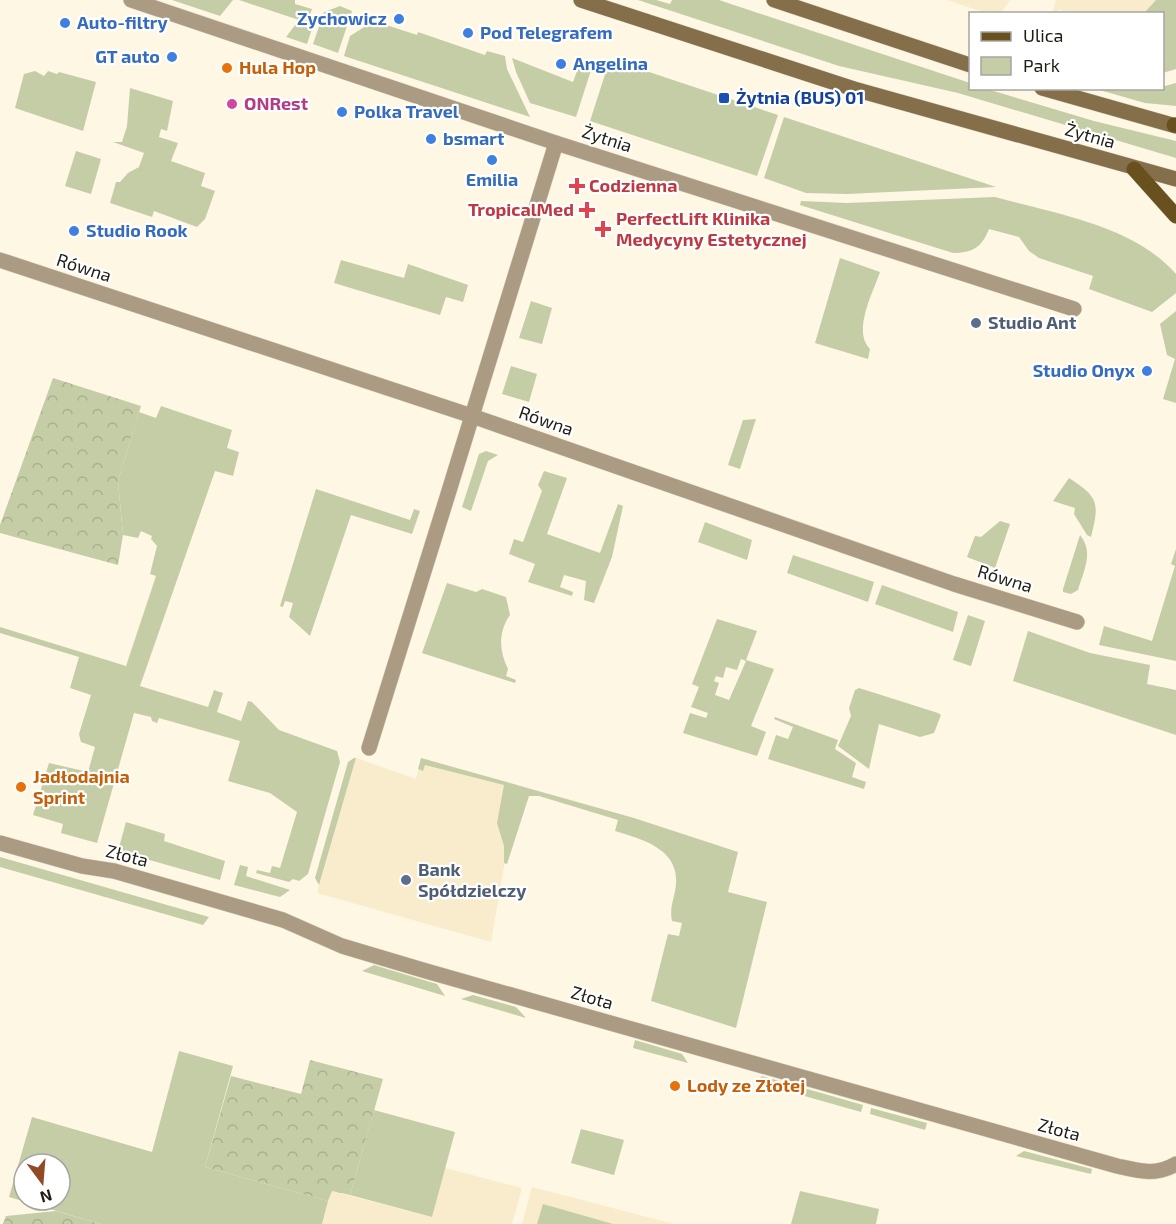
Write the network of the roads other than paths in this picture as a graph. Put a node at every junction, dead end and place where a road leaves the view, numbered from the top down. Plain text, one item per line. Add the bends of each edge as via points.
1 (130, 0) edge
2 (581, 0) edge
3 (774, 0) edge
4 (969, 65) edge
5 (1049, 90) edge
6 (1175, 125) edge
7 (556, 143) junction
8 (1134, 169) junction
9 (1176, 179) edge
10 (1176, 216) edge
11 (0, 260) edge
12 (1074, 309) dead end
13 (471, 416) junction
14 (1077, 622) dead end
15 (369, 748) dead end
16 (0, 843) edge
17 (1176, 1164) edge

1 - 7 street, Żytnia
2 - 8 street, Żytnia via 854,89
3 - 4 street
5 - 6 street, Żytnia
7 - 12 street, Żytnia
7 - 13 street
8 - 9 street, Żytnia
8 - 10 main road
11 - 13 street, Równa
13 - 14 street, Równa via 943,580
13 - 15 street
16 - 17 street, Złota via 283,920 342,946 416,968 1117,1166 1152,1173

